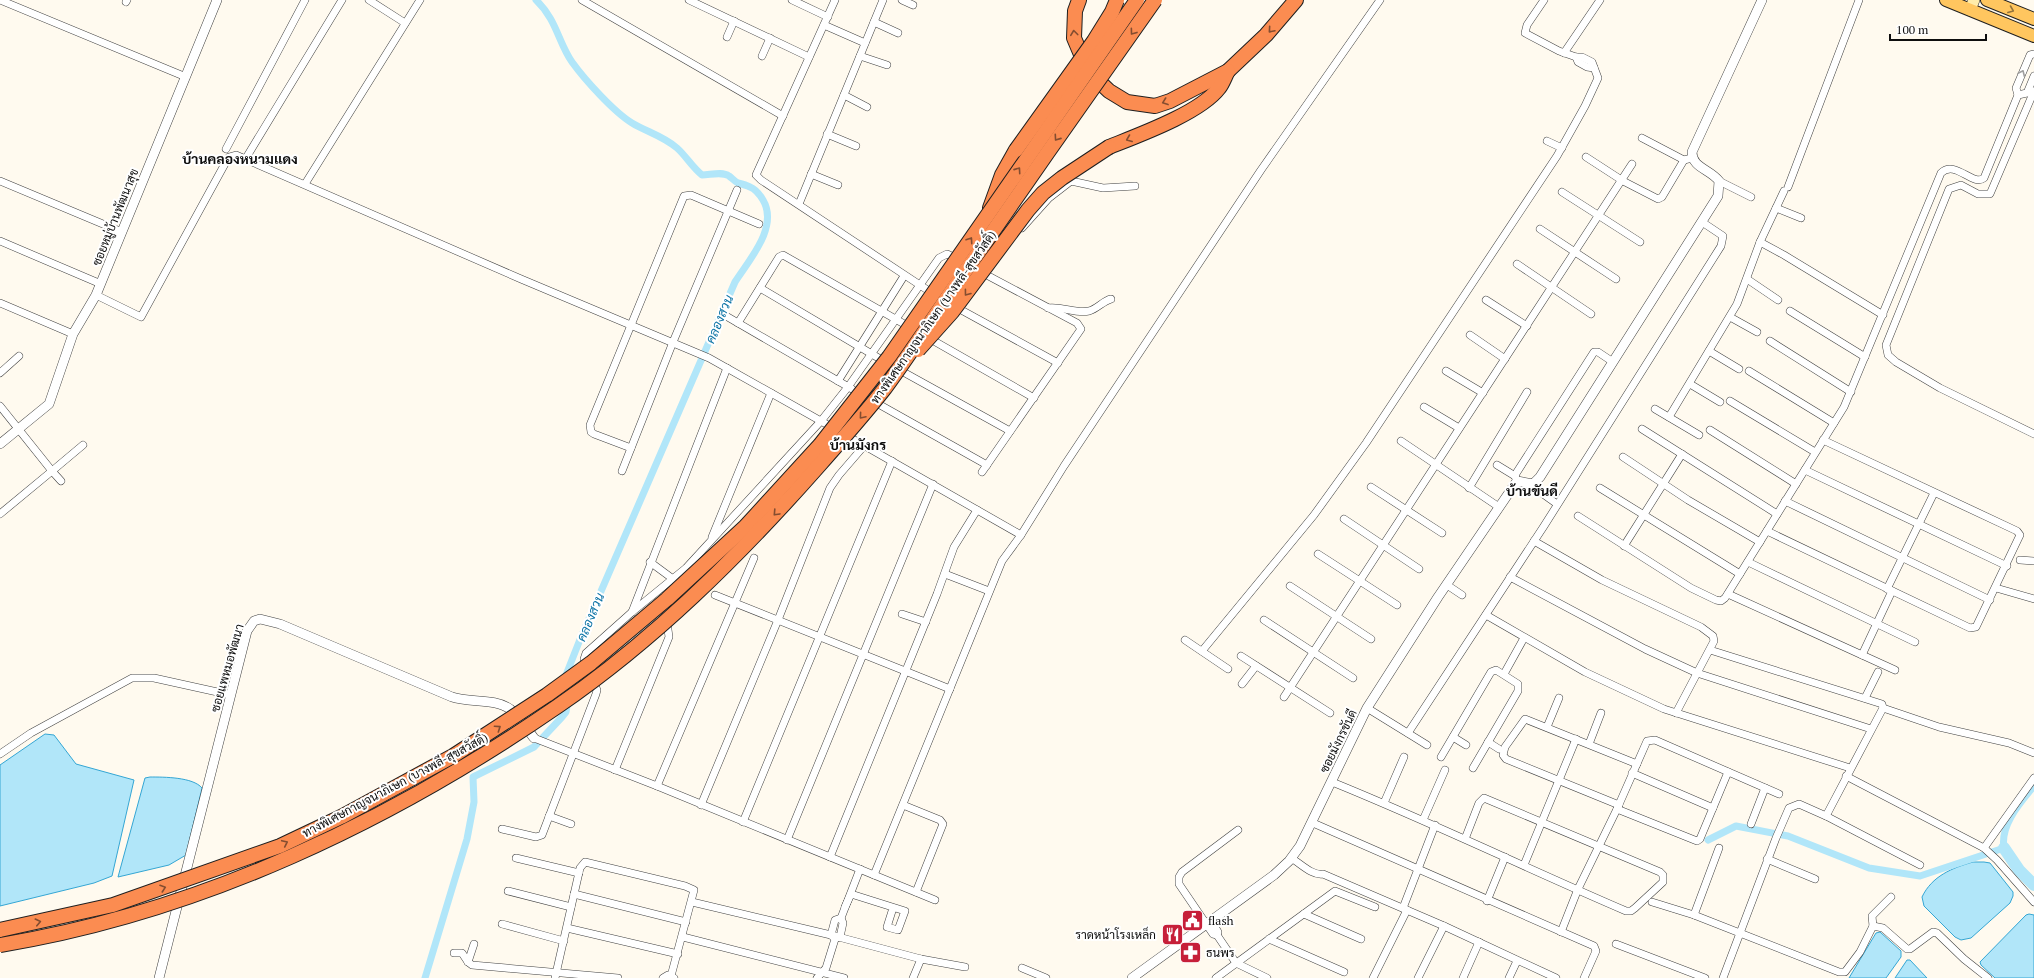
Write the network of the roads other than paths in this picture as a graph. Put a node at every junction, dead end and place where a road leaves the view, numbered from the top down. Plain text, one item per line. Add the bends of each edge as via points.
1 (0, 0) edge
2 (217, 0) edge
3 (305, 0) edge
4 (342, 0) edge
5 (369, 0) edge
6 (420, 0) edge
7 (582, 0) edge
8 (689, 0) edge
9 (792, 0) edge
10 (835, 0) edge
11 (883, 0) edge
12 (902, 0) edge
13 (1079, 0) edge
14 (1111, 0) edge
15 (1117, 0) edge
16 (1137, 0) edge
17 (1155, 0) edge
18 (1296, 0) edge
19 (1380, 0) edge
20 (1544, 0) edge
21 (1600, 0) edge
22 (1762, 0) edge
23 (1859, 0) edge
24 (1946, 0) edge
25 (1987, 0) edge
26 (913, 5) dead end
27 (1972, 5) edge
28 (828, 17) junction
29 (2034, 19) edge
30 (734, 21) junction
31 (874, 22) junction
32 (404, 23) junction
33 (824, 24) junction
34 (898, 33) dead end
35 (2034, 36) edge
36 (727, 37) dead end
37 (770, 38) junction
38 (865, 43) junction
39 (1564, 53) junction
40 (2034, 54) edge
41 (762, 56) dead end
42 (860, 56) junction
43 (809, 57) junction
44 (887, 65) dead end
45 (1228, 71) junction
46 (2034, 76) edge
47 (186, 77) junction
48 (2034, 91) edge
49 (844, 95) junction
50 (2018, 95) junction
51 (866, 108) dead end
52 (783, 116) junction
53 (828, 134) junction
54 (1642, 138) dead end
55 (1547, 140) dead end
56 (856, 146) dead end
57 (1562, 148) junction
58 (226, 149) dead end
59 (1016, 150) junction
60 (1586, 157) dead end
61 (246, 158) junction
62 (1688, 159) junction
63 (1632, 164) dead end
64 (811, 174) junction
65 (0, 180) edge
66 (1623, 181) junction
67 (1719, 181) junction
68 (305, 184) junction
69 (838, 185) dead end
70 (1135, 186) dead end
71 (737, 190) dead end
72 (1562, 192) dead end
73 (1751, 197) dead end
74 (799, 204) junction
75 (1776, 208) junction
76 (729, 210) junction
77 (988, 214) junction
78 (1598, 217) junction
79 (1801, 218) dead end
80 (1702, 222) junction
81 (759, 224) dead end
82 (1540, 229) dead end
83 (122, 232) junction
84 (0, 241) edge
85 (1640, 242) dead end
86 (1760, 242) junction
87 (1575, 252) junction
88 (1517, 264) dead end
89 (987, 275) junction
90 (904, 276) junction
91 (1616, 279) dead end
92 (1747, 279) junction
93 (101, 284) junction
94 (920, 287) junction
95 (760, 288) junction
96 (1552, 288) junction
97 (96, 295) junction
98 (1111, 299) dead end
99 (1486, 300) dead end
100 (1778, 300) dead end
101 (0, 303) edge
102 (1048, 308) junction
103 (1790, 311) dead end
104 (883, 312) junction
105 (1591, 314) dead end
106 (1883, 315) junction
107 (726, 316) dead end
108 (1730, 317) junction
109 (896, 320) junction
110 (738, 323) junction
111 (632, 324) junction
112 (1527, 326) junction
113 (1757, 332) dead end
114 (74, 334) junction
115 (1470, 335) dead end
116 (1770, 341) dead end
117 (673, 342) junction
118 (860, 348) junction
119 (1709, 351) junction
120 (870, 354) junction
121 (19, 356) dead end
122 (1865, 357) junction
123 (1505, 359) junction
124 (1614, 362) junction
125 (902, 364) junction
126 (1058, 364) junction
127 (727, 368) junction
128 (1739, 369) dead end
129 (1446, 371) dead end
130 (1749, 371) dead end
131 (0, 373) edge
132 (838, 381) junction
133 (1690, 384) junction
134 (848, 387) junction
135 (1527, 392) dead end
136 (1851, 392) junction
137 (771, 393) junction
138 (1483, 393) junction
139 (1034, 398) junction
140 (1730, 401) dead end
141 (1720, 402) dead end
142 (0, 406) edge
143 (1424, 407) dead end
144 (1655, 409) dead end
145 (1669, 417) junction
146 (821, 421) junction
147 (1834, 423) junction
148 (1459, 428) junction
149 (1642, 429) dead end
150 (18, 430) junction
151 (1710, 430) dead end
152 (1010, 431) junction
153 (2034, 434) edge
154 (1699, 435) dead end
155 (1823, 440) junction
156 (1401, 441) dead end
157 (0, 444) edge
158 (84, 445) dead end
159 (864, 446) junction
160 (631, 448) junction
161 (1815, 452) junction
162 (1682, 454) junction
163 (1623, 457) dead end
164 (892, 461) junction
165 (987, 465) junction
166 (1435, 465) junction
167 (1497, 465) dead end
168 (1804, 470) junction
169 (52, 471) junction
170 (622, 471) dead end
171 (982, 472) dead end
172 (1516, 479) junction
173 (61, 481) dead end
174 (933, 484) junction
175 (1529, 484) junction
176 (1663, 484) junction
177 (1796, 484) junction
178 (1372, 487) dead end
179 (1469, 488) junction
180 (1600, 488) dead end
181 (1934, 493) junction
182 (1785, 500) junction
183 (1557, 504) junction
184 (1499, 508) junction
185 (978, 510) junction
186 (1407, 510) junction
187 (0, 514) edge
188 (1777, 514) junction
189 (1644, 515) junction
190 (1578, 516) dead end
191 (1344, 519) dead end
192 (1919, 524) junction
193 (1766, 531) junction
194 (1442, 533) dead end
195 (1021, 535) junction
196 (1534, 541) junction
197 (1760, 542) junction
198 (709, 543) junction
199 (1383, 546) junction
200 (1624, 546) junction
201 (1318, 554) dead end
202 (1903, 557) junction
203 (754, 558) dead end
204 (2020, 560) dead end
205 (2034, 560) edge
206 (650, 562) junction
207 (1748, 562) junction
208 (2007, 566) junction
209 (1419, 569) dead end
210 (945, 574) junction
211 (1740, 574) junction
212 (1510, 577) junction
213 (673, 579) junction
214 (1360, 581) junction
215 (1447, 585) junction
216 (1290, 586) dead end
217 (662, 588) junction
218 (1996, 588) junction
219 (1890, 590) junction
220 (989, 591) junction
221 (1728, 594) junction
222 (715, 595) dead end
223 (1462, 595) dead end
224 (2034, 599) edge
225 (1990, 600) junction
226 (734, 602) junction
227 (1397, 605) dead end
228 (632, 612) junction
229 (902, 614) dead end
230 (1486, 615) junction
231 (1337, 616) junction
232 (778, 620) junction
233 (1264, 620) dead end
234 (926, 622) junction
235 (1878, 625) junction
236 (820, 637) junction
237 (1524, 638) junction
238 (1371, 639) dead end
239 (1185, 640) dead end
240 (1915, 642) dead end
241 (1710, 650) junction
242 (1202, 651) junction
243 (1314, 653) junction
244 (863, 654) junction
245 (1862, 655) junction
246 (1241, 656) dead end
247 (1256, 666) junction
248 (1228, 669) dead end
249 (1895, 670) dead end
250 (906, 672) junction
251 (1878, 672) dead end
252 (1696, 673) junction
253 (1504, 674) junction
254 (1353, 678) dead end
255 (1242, 684) dead end
256 (1290, 688) junction
257 (950, 689) junction
258 (231, 694) junction
259 (1284, 697) dead end
260 (1559, 698) dead end
261 (1865, 698) junction
262 (1367, 708) junction
263 (1883, 708) junction
264 (1330, 713) dead end
265 (1601, 713) dead end
266 (1676, 713) junction
267 (1547, 727) junction
268 (1871, 729) junction
269 (1408, 733) junction
270 (1453, 737) junction
271 (534, 738) joint
272 (1576, 739) junction
273 (1488, 742) junction
274 (1589, 744) junction
275 (1427, 745) dead end
276 (1466, 745) dead end
277 (1499, 749) dead end
278 (0, 754) edge
279 (574, 754) junction
280 (2034, 754) edge
281 (1404, 757) dead end
282 (1441, 757) dead end
283 (1636, 764) junction
284 (1473, 768) dead end
285 (1850, 768) junction
286 (615, 770) junction
287 (1445, 770) dead end
288 (1728, 772) junction
289 (1632, 773) junction
290 (1846, 776) junction
291 (2034, 778) edge
292 (1332, 782) junction
293 (1559, 782) junction
294 (657, 786) junction
295 (1765, 788) junction
296 (1779, 794) dead end
297 (1384, 803) junction
298 (701, 804) junction
299 (903, 805) junction
300 (1618, 807) junction
301 (1713, 808) junction
302 (549, 816) junction
303 (1826, 816) junction
304 (1423, 820) junction
305 (743, 822) junction
306 (1313, 823) junction
307 (1542, 823) junction
308 (571, 824) dead end
309 (1751, 824) dead end
310 (1435, 825) junction
311 (502, 829) dead end
312 (1238, 830) dead end
313 (1465, 839) junction
314 (787, 840) junction
315 (1599, 848) junction
316 (1719, 848) dead end
317 (1984, 848) junction
318 (830, 857) junction
319 (1505, 857) junction
320 (516, 858) dead end
321 (1291, 858) junction
322 (1768, 859) junction
323 (1524, 865) junction
324 (1920, 865) dead end
325 (860, 869) junction
326 (1419, 869) junction
327 (579, 873) junction
328 (874, 875) junction
329 (1815, 879) dead end
330 (1578, 889) junction
331 (508, 891) dead end
332 (916, 892) junction
333 (574, 894) junction
334 (1891, 897) dead end
335 (935, 900) dead end
336 (1487, 900) junction
337 (692, 902) junction
338 (1652, 902) dead end
339 (2034, 902) edge
340 (571, 907) junction
341 (845, 907) junction
342 (1375, 907) dead end
343 (893, 908) dead end
344 (1405, 909) junction
345 (1304, 914) junction
346 (1694, 915) junction
347 (686, 922) junction
348 (1209, 922) junction
349 (502, 924) dead end
350 (1444, 926) junction
351 (1873, 926) junction
352 (567, 928) junction
353 (0, 930) edge
354 (1561, 932) junction
355 (1740, 933) junction
356 (683, 937) junction
357 (835, 937) junction
358 (1269, 939) junction
359 (1361, 939) dead end
360 (564, 941) junction
361 (1479, 942) junction
362 (474, 944) dead end
363 (1616, 944) dead end
364 (0, 946) edge
365 (454, 953) dead end
366 (678, 954) junction
367 (921, 959) junction
368 (1517, 961) junction
369 (468, 962) junction
370 (1236, 963) junction
371 (965, 967) dead end
372 (1022, 968) dead end
373 (1344, 972) dead end
374 (555, 975) edge
375 (820, 976) edge
376 (672, 977) edge
377 (159, 978) edge
378 (618, 978) edge
379 (663, 978) edge
380 (844, 978) edge
381 (913, 978) edge
382 (1046, 978) edge
383 (1132, 978) edge
384 (1216, 978) edge
385 (1267, 978) edge
386 (1373, 978) edge
387 (1418, 978) edge
388 (1464, 978) edge
389 (1509, 978) edge
390 (1556, 978) edge
391 (1584, 978) edge
392 (1705, 978) edge
393 (1723, 978) edge
394 (1988, 978) edge

1 - 47 street
2 - 47 street, ซอยหมู่บ้านพัฒนาสุข
3 - 58 street
4 - 61 street
5 - 32 street
6 - 32 street
7 - 52 street
8 - 30 street
9 - 28 street
10 - 28 street
11 - 31 street
12 - 26 street
45 -> 13 highway via 1155,106 1127,102 1109,91 1088,71 1074,34 1075,11
14 - 59 highway, bridge via 1088,40 1036,110
15 - 59 highway, bridge via 1094,41
77 -> 16 highway, ทางพิเศษกาญจนาภิเษก (บางพลี-สุขสวัสดิ์), bridge
17 -> 125 highway, ทางพิเศษกาญจนาภิเษก (บางพลี-สุขสวัสดิ์), bridge
18 -> 45 highway via 1266,35
19 - 195 street via 1261,170
20 - 39 street via 1527,25 1525,33
21 - 39 street
22 - 62 street
23 - 75 street via 1786,189
24 - 27 main road
25 -> 29 main road
27 - 35 main road
28 - 33 street
30 - 36 street
30 - 37 street
31 - 34 street
31 - 38 street
32 - 68 street
33 - 38 street
33 - 43 street
37 - 41 street
37 - 43 street
38 - 42 street
39 - 57 street via 1592,62 1597,73 1597,82
50 -> 40 street via 2016,88 2030,55
42 - 44 street
42 - 49 street
43 - 52 street
45 -> 125 highway, bridge via 1219,88 1195,106 1172,120 1109,147 1043,193 952,312 919,350
46 - 50 street via 2027,93
47 - 83 street, ซอยหมู่บ้านพัฒนาสุข
48 - 153 street via 1990,194 1978,194 1961,185 1949,189 1886,345 1888,355 1896,362 1940,388
49 - 51 street
49 - 53 street
50 - 106 street via 1982,180 1950,168 1941,173
52 - 74 street via 756,175
53 - 56 street
53 - 64 street
54 - 62 street
55 - 57 street
57 - 242 street via 1366,443 1314,515
59 - 77 highway, bridge via 1002,175
60 - 66 street
61 - 68 street
61 - 97 street via 236,155 227,160 141,317
62 - 66 street via 1662,198 1658,199
62 - 67 street via 1715,175
63 - 66 street
64 - 69 street
64 - 74 street
65 - 83 street
66 - 78 street
67 - 73 street
67 - 80 street via 1718,196
68 - 111 street via 521,279
70 - 89 street via 1103,188 1071,181 1066,184 1049,198 1010,241
71 - 76 street
72 - 78 street
74 - 90 street
75 - 79 street
75 - 86 street
76 - 81 street
76 - 111 street via 691,195 684,196
76 - 117 street
353 -> 77 highway, ทางพิเศษกาญจนาภิเษก (บางพลี-สุขสวัสดิ์), bridge via 113,905 280,846 341,817 453,756 547,695 591,663 668,599 746,527 820,445 868,386
78 - 85 street
78 - 87 street
80 - 124 street
80 - 183 street via 1723,236 1721,246
82 - 87 street
83 - 93 street, ซอยหมู่บ้านพัฒนาสุข
84 - 93 street
86 - 92 street
86 - 106 street
87 - 91 street
87 - 96 street
88 - 96 street
89 - 94 street via 951,255 943,254
89 - 102 street
90 - 94 street
90 - 104 street
92 - 100 street
92 - 108 street
93 - 97 street, ซอยหมู่บ้านพัฒนาสุข
94 - 109 street
94 - 126 street
95 - 104 street via 779,257 783,255
95 - 110 street
95 - 118 street
96 - 105 street
96 - 112 street
97 - 114 street, ซอยหมู่บ้านพัฒนาสุข
98 - 102 street via 1088,311
99 - 112 street
101 - 114 street
102 - 126 street via 1077,323 1081,329
103 - 122 street
104 - 109 street
104 - 118 street
106 - 122 street
107 - 110 street
108 - 113 street
108 - 119 street
109 - 120 street
109 - 139 street
110 - 132 street
111 - 117 street
111 - 160 street via 590,429 594,434
112 - 123 street
114 - 150 street, ซอยหมู่บ้านพัฒนาสุข via 49,404
115 - 123 street
116 - 136 street
117 - 127 street
117 - 160 street
118 - 120 street
118 - 132 street
119 - 128 street
119 - 133 street
120 - 134 street
120 - 152 street
121 - 131 street
122 - 136 street
123 - 138 street
124 - 172 street via 1594,352
124 - 175 street via 1540,477 1533,484
125 -> 364 highway, ทางพิเศษกาญจนาภิเษก (บางพลี-สุขสวัสดิ์), bridge via 842,439 791,496 734,556 640,642 559,705 457,771 402,802 279,862 233,881 113,920
126 - 139 street
127 - 137 street
127 - 206 street
129 - 138 street
130 - 147 street
132 - 134 street
133 - 141 street
133 - 145 street
134 - 146 street
134 - 165 street
135 - 179 street
136 - 147 street
137 - 146 street
137 - 198 street
138 - 148 street
139 - 152 street
140 - 161 street
142 - 150 street
143 - 148 street
144 - 145 street
145 - 154 street
146 - 159 street
146 - 198 street
147 - 155 street
148 - 166 street
149 - 162 street
150 - 157 street, ซอยหมู่บ้านพัฒนาสุข
150 - 169 street
151 - 177 street
152 - 165 street
155 - 161 street
155 - 181 street
156 - 166 street
158 - 169 street
159 - 164 street
159 - 232 street via 830,488
160 - 170 street
161 - 168 street
162 - 176 street
162 - 188 street
163 - 176 street
164 - 174 street
164 - 236 street
165 - 171 street
166 - 179 street
166 - 186 street
167 - 172 street
168 - 177 street
168 - 192 street
169 - 173 street
169 - 187 street
172 - 175 street
172 - 184 street, ซอยมังกรขันดี
174 - 185 street
174 - 244 street
175 - 183 street
176 - 189 street
176 - 197 street
177 - 182 street
178 - 186 street
179 - 184 street
180 - 189 street
181 - 192 street
181 - 208 street via 2017,531 2020,537
182 - 188 street
182 - 202 street
183 - 196 street
184 - 215 street, ซอยมังกรขันดี
185 - 195 street
185 - 210 street via 954,547
186 - 194 street
186 - 199 street
188 - 193 street
189 - 200 street
189 - 211 street
190 - 200 street
191 - 199 street
192 - 202 street
192 - 208 street
193 - 197 street
193 - 219 street
195 - 220 street via 1002,561
196 - 212 street
196 - 241 street via 1602,580 1701,627 1713,636 1714,641
197 - 207 street
198 - 213 street
199 - 209 street
199 - 214 street
200 - 221 street via 1709,598 1721,601
201 - 214 street
202 - 219 street
202 - 225 street
203 - 226 street
204 - 205 street
206 - 213 street
206 - 228 street
207 - 211 street
207 - 235 street
208 - 218 street
210 - 220 street
210 - 234 street
211 - 221 street
212 - 230 street
212 - 252 street via 1645,649
213 - 217 street
214 - 227 street
214 - 231 street
215 - 223 street
215 - 262 street, ซอยมังกรขันดี
216 - 231 street
217 - 228 street
217 - 286 street via 669,637
218 - 224 street
218 - 225 street
219 - 225 street via 1974,629
219 - 235 street
220 - 257 street
221 - 245 street
222 - 226 street
226 - 232 street
226 - 294 street
228 - 279 street via 585,655 597,690
229 - 234 street
230 - 237 street
230 - 269 street
231 - 238 street
231 - 243 street
232 - 236 street
232 - 298 street
233 - 243 street
234 - 250 street
235 - 240 street
235 - 245 street
236 - 244 street
236 - 305 street
237 - 253 street
237 - 266 street via 1585,672
239 - 242 street
241 - 252 street
241 - 261 street
242 - 248 street
243 - 254 street
243 - 256 street
244 - 250 street
244 - 314 street
245 - 249 street
246 - 247 street
247 - 255 street
247 - 256 street
250 - 257 street
250 - 318 street
251 - 261 street
252 - 266 street
252 - 268 street
253 - 270 street via 1496,670 1491,672
253 - 273 street via 1518,684 1518,690
256 - 259 street
256 - 264 street
257 - 299 street
258 - 271 street, ซอยแพหมอพัฒนา via 247,631 250,624 260,619 292,629 452,697 503,706 511,710
258 - 278 street via 154,678 132,678 31,733
258 - 377 street, ซอยแพหมอพัฒนา
260 - 267 street
261 - 263 street via 1880,702
262 - 269 street
262 - 292 street, ซอยมังกรขันดี
263 - 268 street
263 - 280 street via 1939,727 2009,743
265 - 274 street
266 - 285 street
267 - 272 street
267 - 293 street via 1525,719 1505,747 1503,755
268 - 285 street
269 - 275 street
270 - 276 street
270 - 282 street
271 - 279 street
272 - 274 street
272 - 293 street
273 - 277 street
273 - 284 street
274 - 283 street
279 - 286 street
279 - 302 street
281 - 297 street
283 - 288 street via 1645,744 1652,739
283 - 289 street
285 - 290 street
286 - 294 street
287 - 304 street
288 - 295 street
288 - 301 street
289 - 300 street
289 - 301 street
290 - 303 street
290 - 317 street
291 - 317 street
292 - 297 street
292 - 306 street, ซอยมังกรขันดี
293 - 300 street
293 - 307 street
294 - 298 street
295 - 296 street
295 - 309 street
297 - 304 street
298 - 305 street
299 - 328 street
299 - 332 street via 940,820 943,824
300 - 301 street via 1692,841 1700,839
300 - 315 street
302 - 308 street
302 - 311 street via 540,837
303 - 322 street via 1799,804 1789,808
303 - 324 street
304 - 310 street
305 - 314 street
306 - 321 street, ซอยมังกรขันดี
306 - 326 street
307 - 313 street via 1484,798
307 - 315 street
307 - 323 street
310 - 313 street
310 - 326 street
312 - 348 street via 1178,877 1179,884
313 - 319 street
314 - 318 street
315 - 330 street
315 - 330 street via 1660,872 1663,875 1663,882 1628,912
316 - 346 street
317 - 339 street
318 - 325 street
319 - 323 street
319 - 336 street
320 - 327 street
321 - 344 street via 1308,870
321 - 348 street, ซอยมังกรขันดี via 1274,875
322 - 329 street
322 - 355 street
323 - 330 street
325 - 328 street
325 - 341 street
326 - 336 street
326 - 344 street
327 - 333 street
327 - 337 street via 582,864 590,862 685,886 694,890
328 - 332 street
330 - 354 street
331 - 340 street
332 - 335 street
333 - 340 street
333 - 347 street
334 - 351 street via 1872,916
336 - 354 street
337 - 347 street
337 - 357 street
338 - 346 street
340 - 352 street
341 - 343 street via 850,894
341 - 357 street via 841,918 843,923
342 - 345 street via 1334,891
344 - 350 street
344 - 386 street
345 - 358 street
345 - 359 street
346 - 355 street
347 - 356 street
348 - 370 street via 1218,932 1217,935
348 - 383 street, ซอยมังกรขันดี
349 - 360 street
350 - 361 street
350 - 387 street
351 - 355 street via 1860,952 1845,972 1839,972
351 - 394 street via 1883,928 1907,949 1930,933 1937,933
352 - 360 street
352 - 366 street
354 - 391 street via 1596,948
355 - 393 street
356 - 366 street
356 - 375 street
357 - 367 street
357 - 375 street via 829,961
358 - 370 street
358 - 373 street
360 - 374 street
361 - 368 street
361 - 388 street
362 - 369 street
363 - 392 street
365 - 369 street via 464,955
366 - 376 street
367 - 371 street
367 - 381 street
368 - 389 street
368 - 390 street
369 - 374 street via 472,965
370 - 384 street
370 - 385 street
372 - 382 street
374 - 378 street
375 - 380 street
376 - 379 street via 668,975

